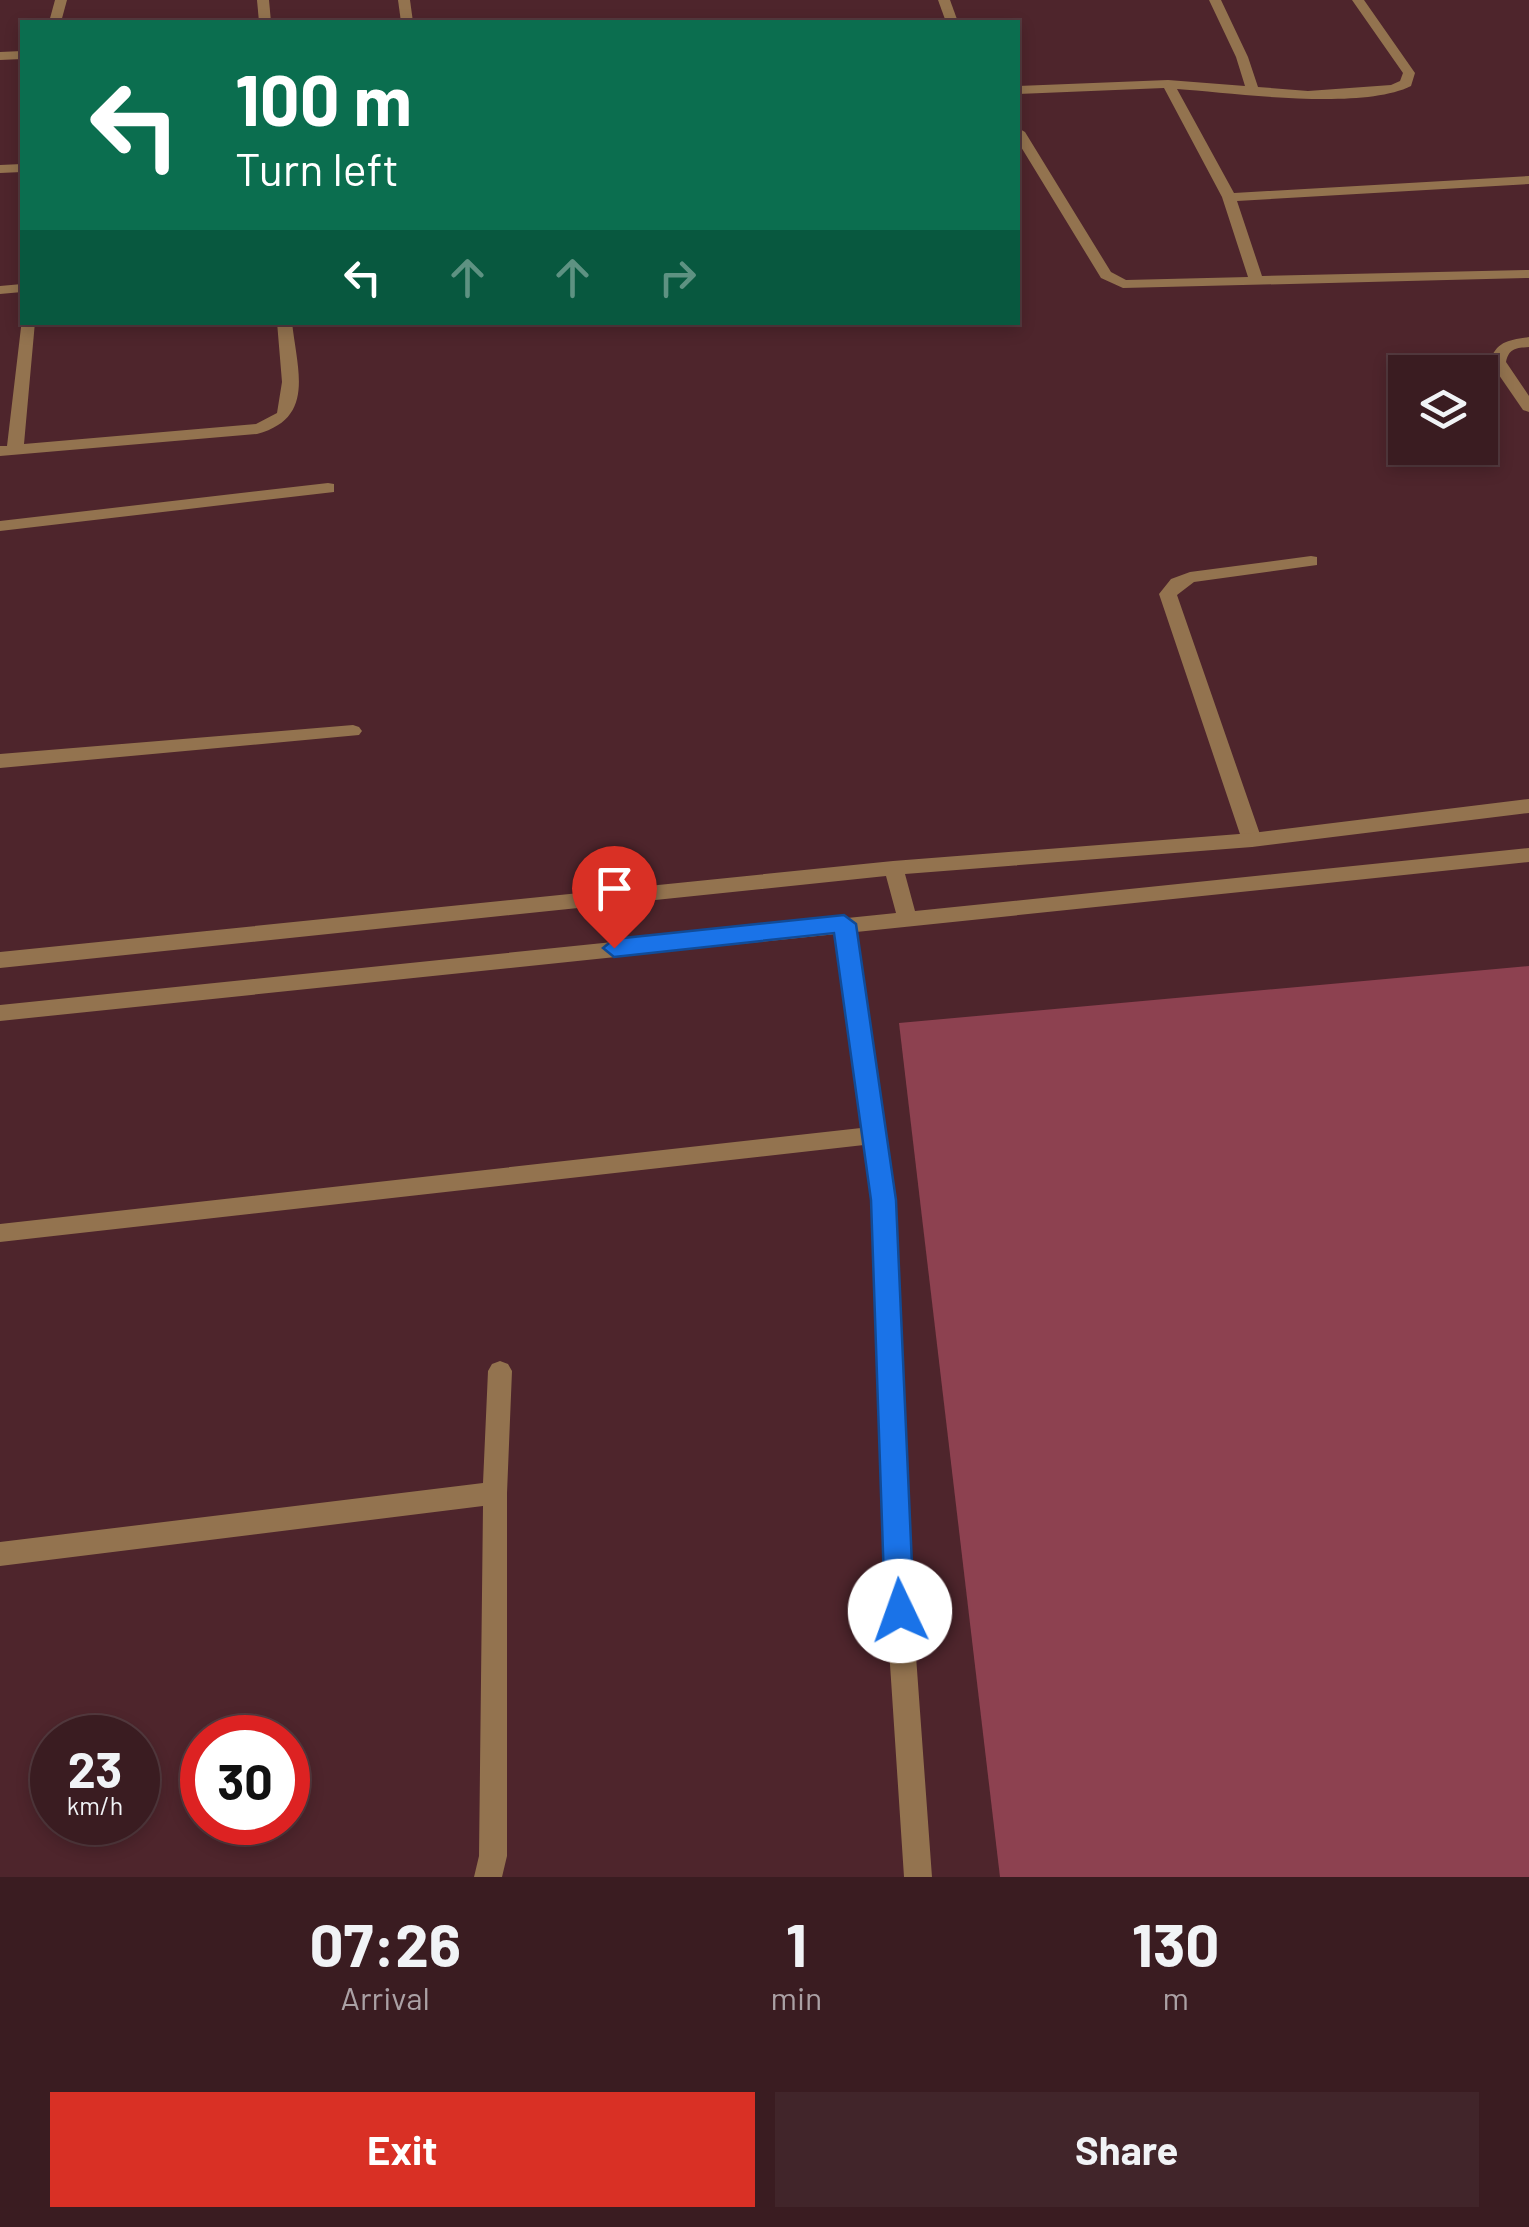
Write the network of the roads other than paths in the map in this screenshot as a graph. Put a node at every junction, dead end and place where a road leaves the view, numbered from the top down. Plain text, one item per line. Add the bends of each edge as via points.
1 (1215, 0) edge
2 (1358, 0) edge
3 (1168, 84) junction
4 (1020, 90) edge
5 (1253, 91) junction
6 (1020, 135) edge
7 (1529, 180) edge
8 (1229, 197) junction
9 (1529, 274) edge
10 (1256, 280) junction
11 (28, 325) edge
12 (284, 325) edge
13 (1529, 342) edge
14 (1529, 408) edge
15 (7, 450) edge
16 (328, 488) dead end
17 (0, 526) edge
18 (1311, 561) dead end
19 (353, 731) dead end
20 (0, 761) edge
21 (1529, 806) edge
22 (1252, 840) junction
23 (1529, 855) edge
24 (893, 868) junction
25 (906, 918) junction
26 (844, 924) junction
27 (0, 960) edge
28 (0, 1013) edge
29 (873, 1135) junction
30 (0, 1233) edge
31 (500, 1372) dead end
32 (495, 1494) junction
33 (0, 1554) edge
34 (488, 1877) edge
35 (918, 1877) edge

1 - 5 street
2 - 5 street via 1409,73 1406,84 1308,95
3 - 4 street
3 - 5 street
3 - 8 street
6 - 10 street via 1106,274 1123,284
7 - 8 street
8 - 10 street
9 - 10 street
11 - 15 street
12 - 15 street via 289,398 285,415 274,424
13 - 14 street via 1510,344 1498,362
16 - 17 street
18 - 22 street via 1190,577 1168,594
19 - 20 street
21 - 22 street
22 - 24 street
23 - 25 street
24 - 25 street
24 - 27 street
25 - 26 street
26 - 28 street
26 - 29 street
29 - 30 street
29 - 35 street via 883,1200 897,1574
31 - 32 street
32 - 33 street
32 - 34 street via 494,1856

